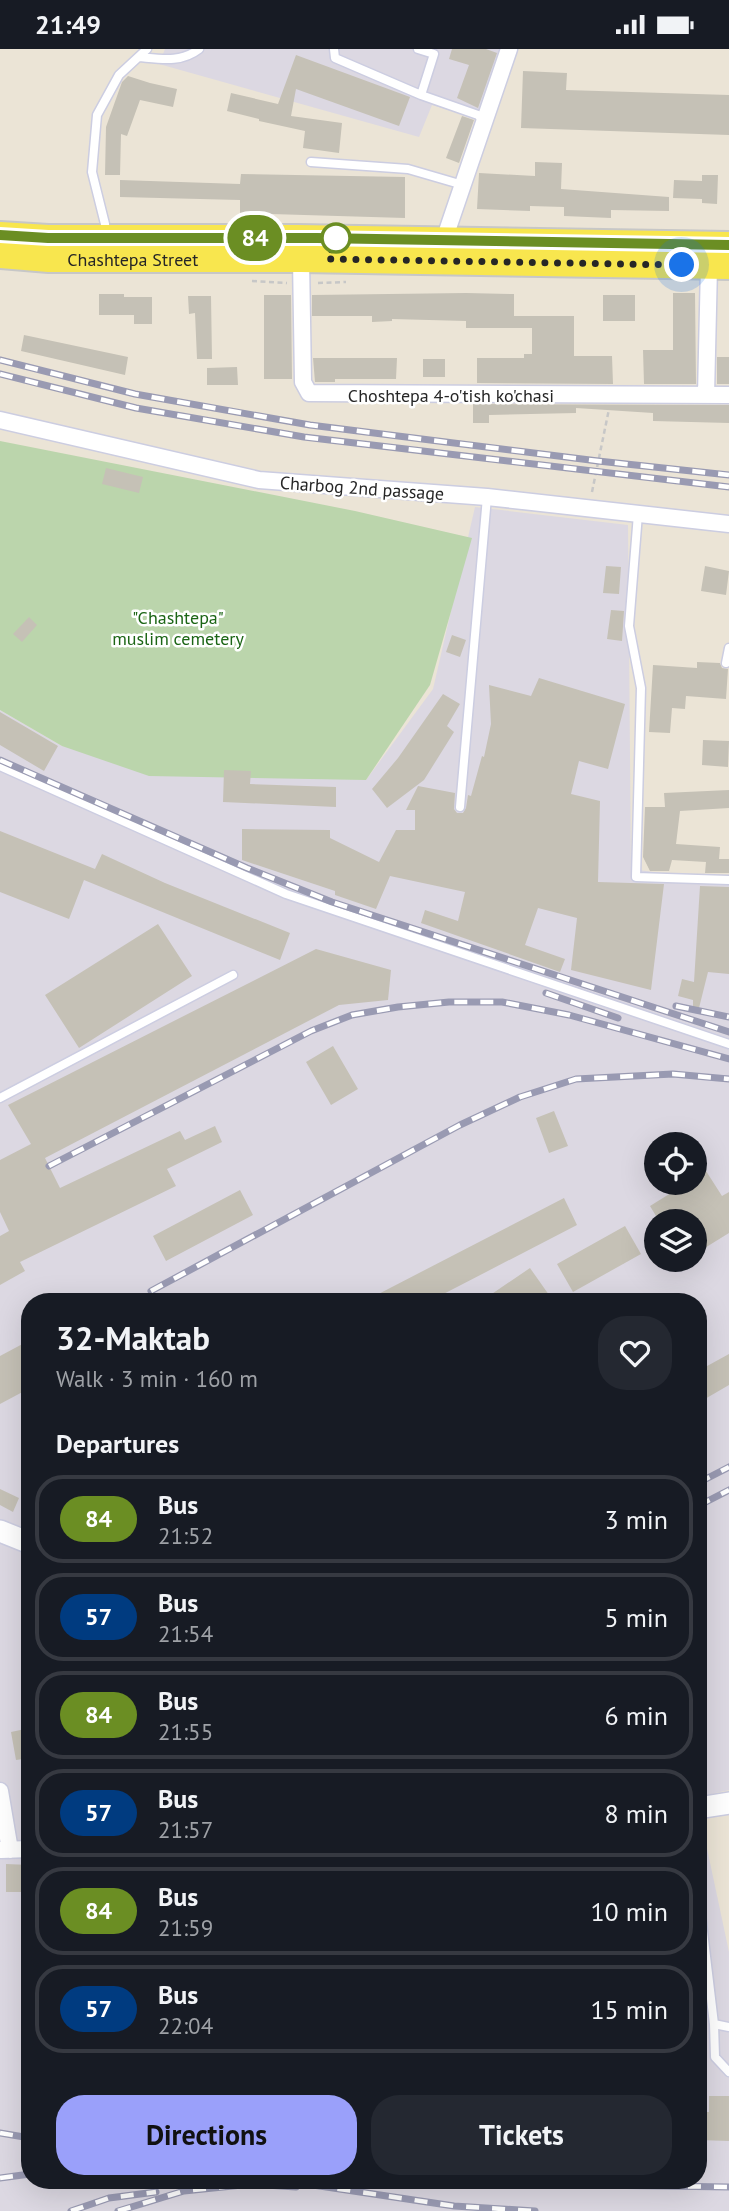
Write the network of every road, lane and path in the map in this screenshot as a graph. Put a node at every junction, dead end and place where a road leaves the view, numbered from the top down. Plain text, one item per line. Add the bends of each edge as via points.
1 (147, 49) edge
2 (199, 49) edge
3 (334, 49) edge
4 (418, 49) edge
5 (509, 49) edge
6 (435, 51) edge
7 (139, 57) junction
8 (421, 95) junction
9 (484, 122) junction
10 (311, 162) dead end
11 (463, 185) junction
12 (105, 224) dead end
13 (0, 235) edge
14 (444, 240) junction
15 (729, 245) edge
16 (0, 255) edge
17 (301, 259) junction
18 (719, 266) edge
19 (612, 395) junction
20 (706, 395) junction
21 (729, 395) edge
22 (0, 420) edge
23 (487, 497) junction
24 (589, 509) junction
25 (638, 514) junction
26 (729, 524) edge
27 (729, 648) edge
28 (726, 663) dead end
29 (0, 766) edge
30 (460, 807) dead end
31 (729, 880) edge
32 (233, 975) dead end
33 (729, 1044) edge
34 (0, 1098) edge
35 (0, 1531) edge
36 (21, 1539) edge
37 (0, 1791) edge
38 (729, 1803) edge
39 (707, 1807) edge
40 (5, 1850) edge
41 (707, 1965) edge
42 (714, 2024) junction
43 (729, 2027) edge
44 (729, 2072) edge

1 - 7 lane
2 - 7 lane via 190,56 168,60
3 - 8 lane via 335,58
4 - 6 lane
5 - 9 street
6 - 8 lane
7 - 12 lane via 119,75 97,115 92,172
8 - 9 lane via 478,115
9 - 11 street
10 - 11 lane via 408,169
11 - 14 street
13 - 14 main road, Chashtepa Street
14 - 15 main road, Chashtepa Street
16 - 17 main road, Chashtepa Street
17 - 18 main road, Chashtepa Street
17 - 19 street, Choshtepa 4-o'tish ko'chasi via 303,382 309,393
18 - 20 street
19 - 20 street, Choshtepa 4-o'tish ko'chasi
19 - 24 path
20 - 21 street, Choshtepa 4-o'tish ko'chasi
22 - 23 street, Charbog 2nd passage via 259,480
23 - 24 street, Charbog 2nd passage
23 - 30 lane
24 - 25 street, Charbog 2nd passage
25 - 26 street, Charbog 2nd passage
25 - 31 lane via 629,626 640,688 636,877
27 - 28 lane
29 - 33 lane via 286,894
32 - 34 lane
35 - 36 street
37 - 40 street
38 - 39 street
41 - 42 lane
42 - 43 lane
42 - 44 lane via 715,2057

